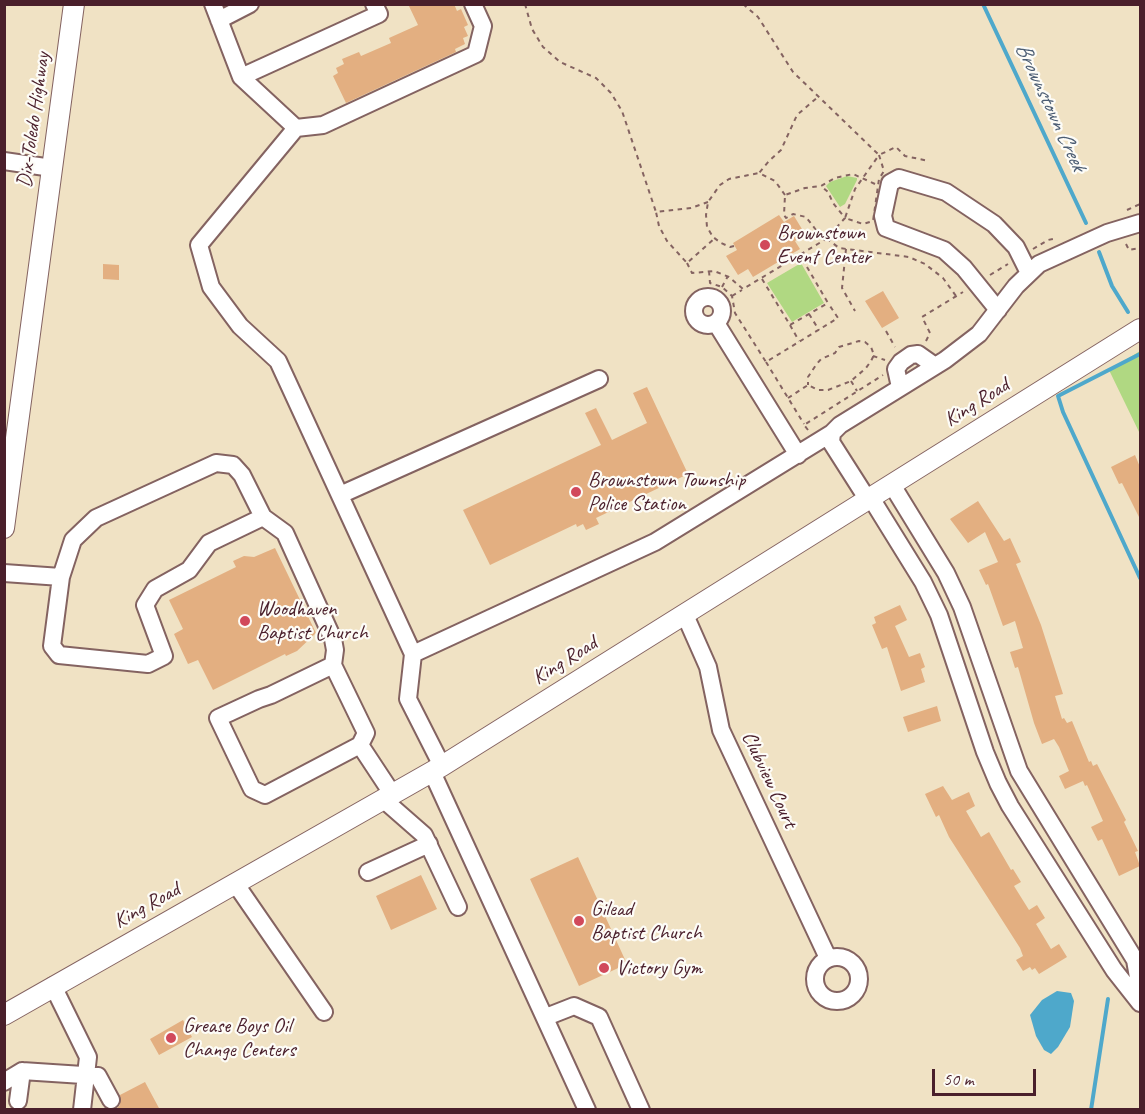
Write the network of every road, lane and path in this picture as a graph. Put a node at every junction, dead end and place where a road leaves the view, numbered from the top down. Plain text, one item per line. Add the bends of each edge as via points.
1 (74, 4) edge
2 (250, 4) edge
3 (375, 4) edge
4 (472, 4) edge
5 (525, 4) edge
6 (743, 4) edge
7 (216, 12) edge
8 (241, 77) junction
9 (819, 96) junction
10 (296, 128) junction
11 (879, 155) junction
12 (4, 161) edge
13 (928, 161) dead end
14 (52, 168) junction
15 (759, 173) junction
16 (863, 178) junction
17 (878, 184) junction
18 (821, 186) junction
19 (785, 195) junction
20 (708, 202) junction
21 (656, 212) junction
22 (844, 218) junction
23 (1140, 223) edge
24 (715, 238) junction
25 (826, 239) junction
26 (734, 246) dead end
27 (846, 249) junction
28 (800, 255) junction
29 (1012, 261) dead end
30 (687, 263) junction
31 (709, 271) junction
32 (1029, 273) junction
33 (728, 276) junction
34 (762, 278) junction
35 (983, 280) dead end
36 (722, 286) junction
37 (743, 289) junction
38 (968, 289) dead end
39 (732, 296) junction
40 (956, 296) junction
41 (828, 303) junction
42 (998, 310) junction
43 (855, 311) dead end
44 (809, 314) junction
45 (716, 323) dead end
46 (790, 325) junction
47 (1140, 329) edge
48 (819, 330) junction
49 (886, 331) dead end
50 (800, 342) junction
51 (924, 347) dead end
52 (898, 352) dead end
53 (873, 356) junction
54 (891, 361) dead end
55 (766, 363) junction
56 (889, 370) dead end
57 (599, 379) dead end
58 (851, 381) junction
59 (808, 385) junction
60 (857, 391) junction
61 (788, 398) junction
62 (804, 425) junction
63 (832, 433) junction
64 (816, 443) junction
65 (798, 455) junction
66 (892, 484) junction
67 (340, 495) junction
68 (869, 499) junction
69 (263, 517) junction
70 (4, 528) edge
71 (4, 573) edge
72 (61, 577) junction
73 (962, 607) junction
74 (685, 615) junction
75 (939, 615) junction
76 (413, 654) junction
77 (333, 664) junction
78 (1002, 726) junction
79 (979, 732) junction
80 (360, 744) junction
81 (437, 769) junction
82 (388, 797) junction
83 (1055, 832) junction
84 (429, 844) junction
85 (1035, 845) junction
86 (368, 872) dead end
87 (236, 883) junction
88 (458, 907) dead end
89 (828, 958) dead end
90 (1138, 959) edge
91 (1114, 970) junction
92 (53, 986) junction
93 (1140, 989) edge
94 (1140, 1004) edge
95 (324, 1012) dead end
96 (4, 1015) edge
97 (546, 1017) junction
98 (22, 1071) junction
99 (86, 1075) junction
100 (4, 1082) edge
101 (111, 1100) dead end
102 (18, 1101) dead end
103 (82, 1110) edge
104 (587, 1110) edge
105 (641, 1110) edge

1 - 14 main road, Dix-Toledo Highway
2 - 7 street
3 - 8 street via 379,14
4 - 10 street via 483,26 476,54 323,125
5 - 21 path via 532,29 543,47 560,62 596,78 611,93 622,111
6 - 9 path via 758,17 794,72
7 - 8 street
8 - 10 street
9 - 11 path
9 - 15 path via 797,115 781,150
10 - 67 street via 199,245 211,287 240,326 278,361
11 - 13 path via 896,147 905,156
11 - 16 path
11 - 17 path via 884,171
12 - 14 street
14 - 70 main road, Dix-Toledo Highway
15 - 19 path via 775,181
15 - 20 path via 729,178
16 - 17 path
16 - 18 path via 845,175
16 - 22 path
17 - 22 path via 873,221 863,224
18 - 19 path
18 - 22 path
19 - 25 path via 786,218 793,214 806,217
20 - 21 path
20 - 24 path via 707,228
21 - 30 path via 667,241
22 - 25 path
23 - 32 street via 1052,256
24 - 26 path
24 - 30 path
25 - 27 path
25 - 28 path
27 - 40 path via 909,257 943,278
27 - 43 path via 842,288
28 - 34 path
28 - 41 path
29 - 35 path
30 - 31 path via 692,273
31 - 33 path
31 - 36 path via 710,283
32 - 42 street
32 - 42 street via 1016,247 994,224 946,192 899,178 890,183 883,216 886,228 944,250
33 - 36 path
33 - 37 path
34 - 37 path
34 - 46 path
36 - 39 path
37 - 39 path
38 - 40 path
39 - 55 path via 735,313
40 - 51 path via 922,317 930,333
41 - 44 path
41 - 48 path via 838,318
42 - 63 street via 979,334
44 - 46 path
44 - 48 path
45 - 65 street
46 - 50 path
47 - 66 main road, King Road
48 - 50 path
49 - 52 path
50 - 55 path
53 - 54 path
53 - 58 path
53 - 59 path via 868,343 859,341 839,347 821,359 810,373
55 - 61 path
56 - 60 path
57 - 67 street
58 - 59 path via 828,390
58 - 60 path
59 - 61 path
60 - 62 path
61 - 62 path
62 - 64 path
63 - 64 street
63 - 68 street via 831,442
64 - 65 street
65 - 76 street via 655,542
66 - 68 main road, King Road
66 - 73 street
67 - 76 street
68 - 74 main road, King Road
68 - 75 street via 923,582
69 - 72 street via 242,475 232,465 216,463 96,518 73,540
69 - 72 street via 209,543 189,570 155,588 145,605 164,656 148,664 59,655 52,646
69 - 77 street via 285,533 333,639
71 - 72 street
73 - 75 street
73 - 78 street
74 - 81 main road, King Road
74 - 89 street, Clubview Court via 708,668 721,730
75 - 79 street
76 - 81 street via 408,699
77 - 80 street via 366,733
77 - 80 street via 218,718 252,789 265,795
78 - 79 street
78 - 83 street via 1019,771
79 - 85 street via 998,783
80 - 82 street
81 - 82 main road, King Road
81 - 97 street
82 - 84 street
82 - 87 main road, King Road
83 - 85 street
83 - 90 street
84 - 86 street
84 - 88 street
85 - 91 street
87 - 92 main road, King Road
87 - 95 street
90 - 91 street
90 - 93 street
91 - 94 street
92 - 96 main road, King Road
92 - 99 street via 88,1057
97 - 104 street
97 - 105 street via 574,1006 598,1017
98 - 99 street
98 - 100 street
98 - 102 street
99 - 101 street via 98,1076
99 - 103 street

